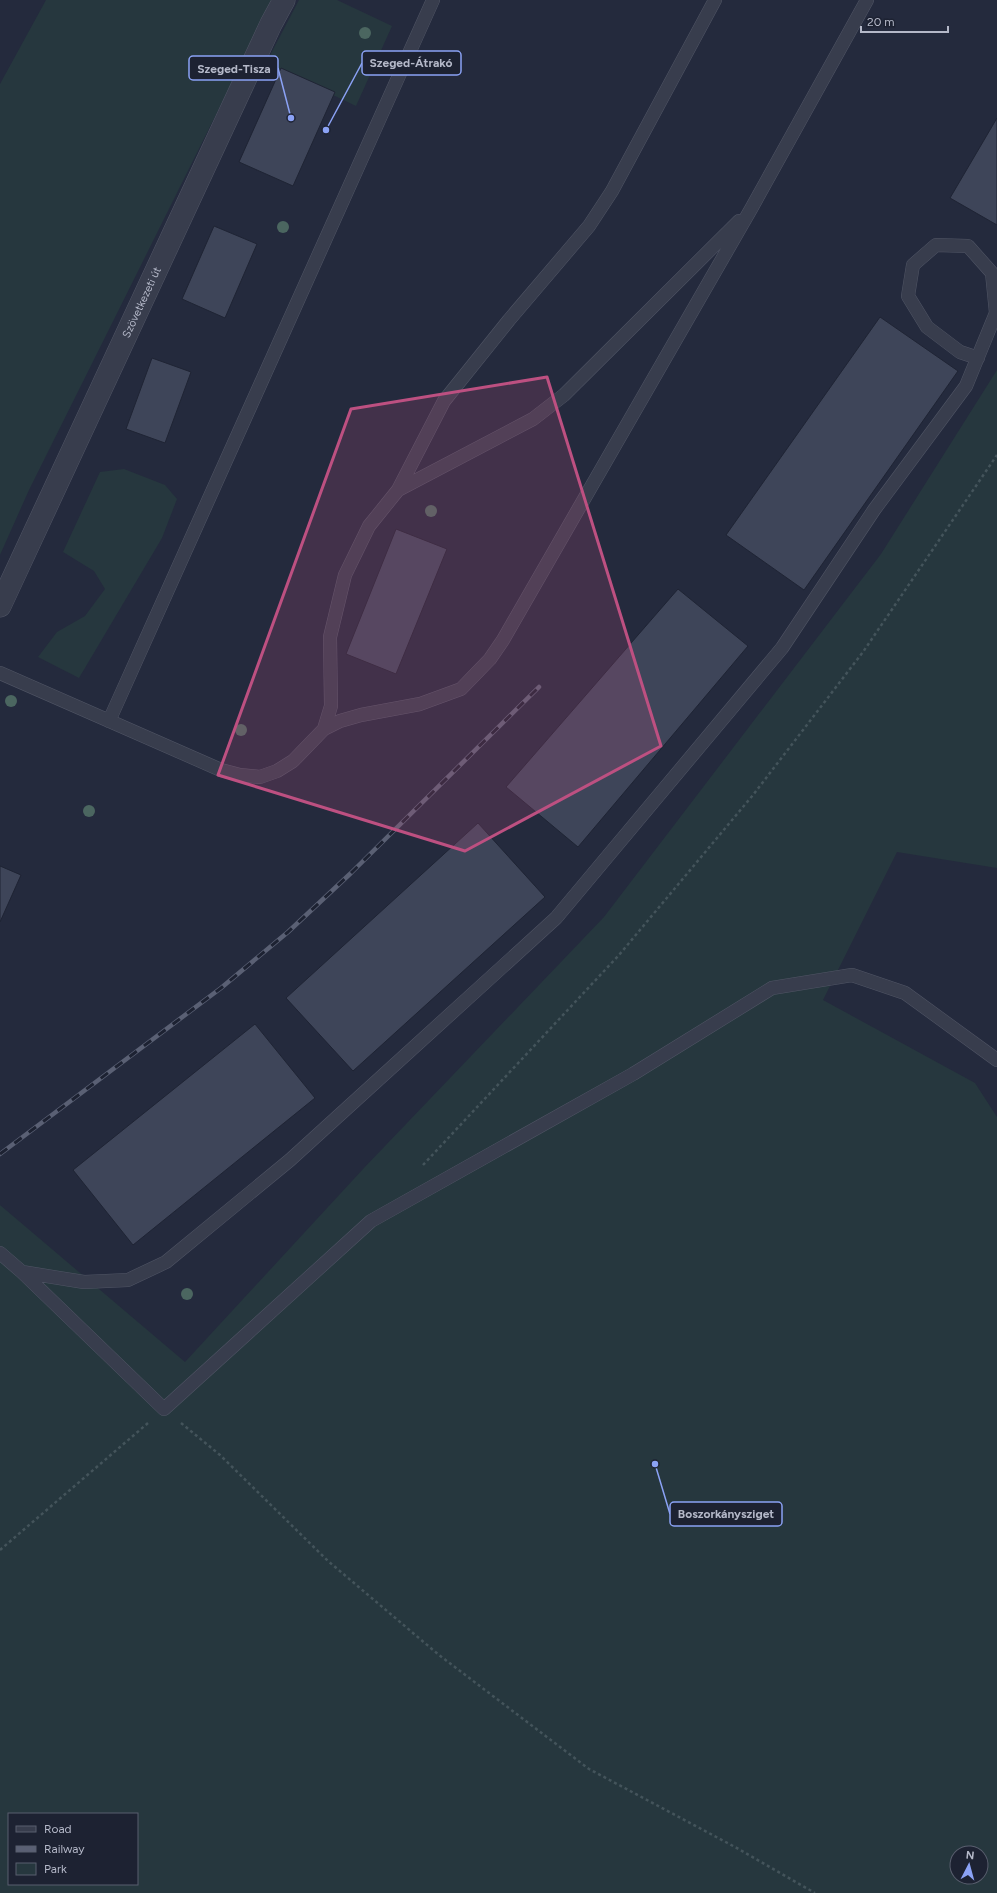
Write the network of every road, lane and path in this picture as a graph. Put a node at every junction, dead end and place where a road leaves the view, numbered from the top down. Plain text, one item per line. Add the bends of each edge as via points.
1 (284, 0) edge
2 (433, 0) edge
3 (715, 0) edge
4 (866, 0) edge
5 (751, 210) junction
6 (978, 358) junction
7 (997, 455) edge
8 (398, 490) junction
9 (0, 606) edge
10 (0, 673) edge
11 (109, 721) junction
12 (324, 729) junction
13 (997, 1060) edge
14 (420, 1169) dead end
15 (0, 1253) edge
16 (22, 1272) junction
17 (164, 1409) junction
18 (0, 1550) edge
19 (814, 1893) edge

1 - 9 street, Szövetkezeti út
2 - 11 lane
3 - 8 lane via 612,191 589,226 444,401
4 - 5 lane
5 - 8 lane via 546,410
5 - 12 lane via 490,659 461,689 405,708 340,721
6 - 6 lane via 996,313 992,273 968,246 936,245 912,264 908,296 927,326 960,352
6 - 16 lane via 966,386 874,510 782,648 556,918 290,1160 166,1262 128,1280 84,1282
7 - 14 path via 863,652 752,795 619,954
8 - 12 lane via 369,526 345,575 330,637 331,706
10 - 11 lane
11 - 12 lane via 221,770 260,777 277,771 293,761
13 - 17 lane via 905,993 852,975 772,988 633,1074 371,1221
15 - 16 lane
16 - 17 lane
17 - 18 path
17 - 19 path via 220,1455 328,1561 439,1655 589,1769 735,1847

